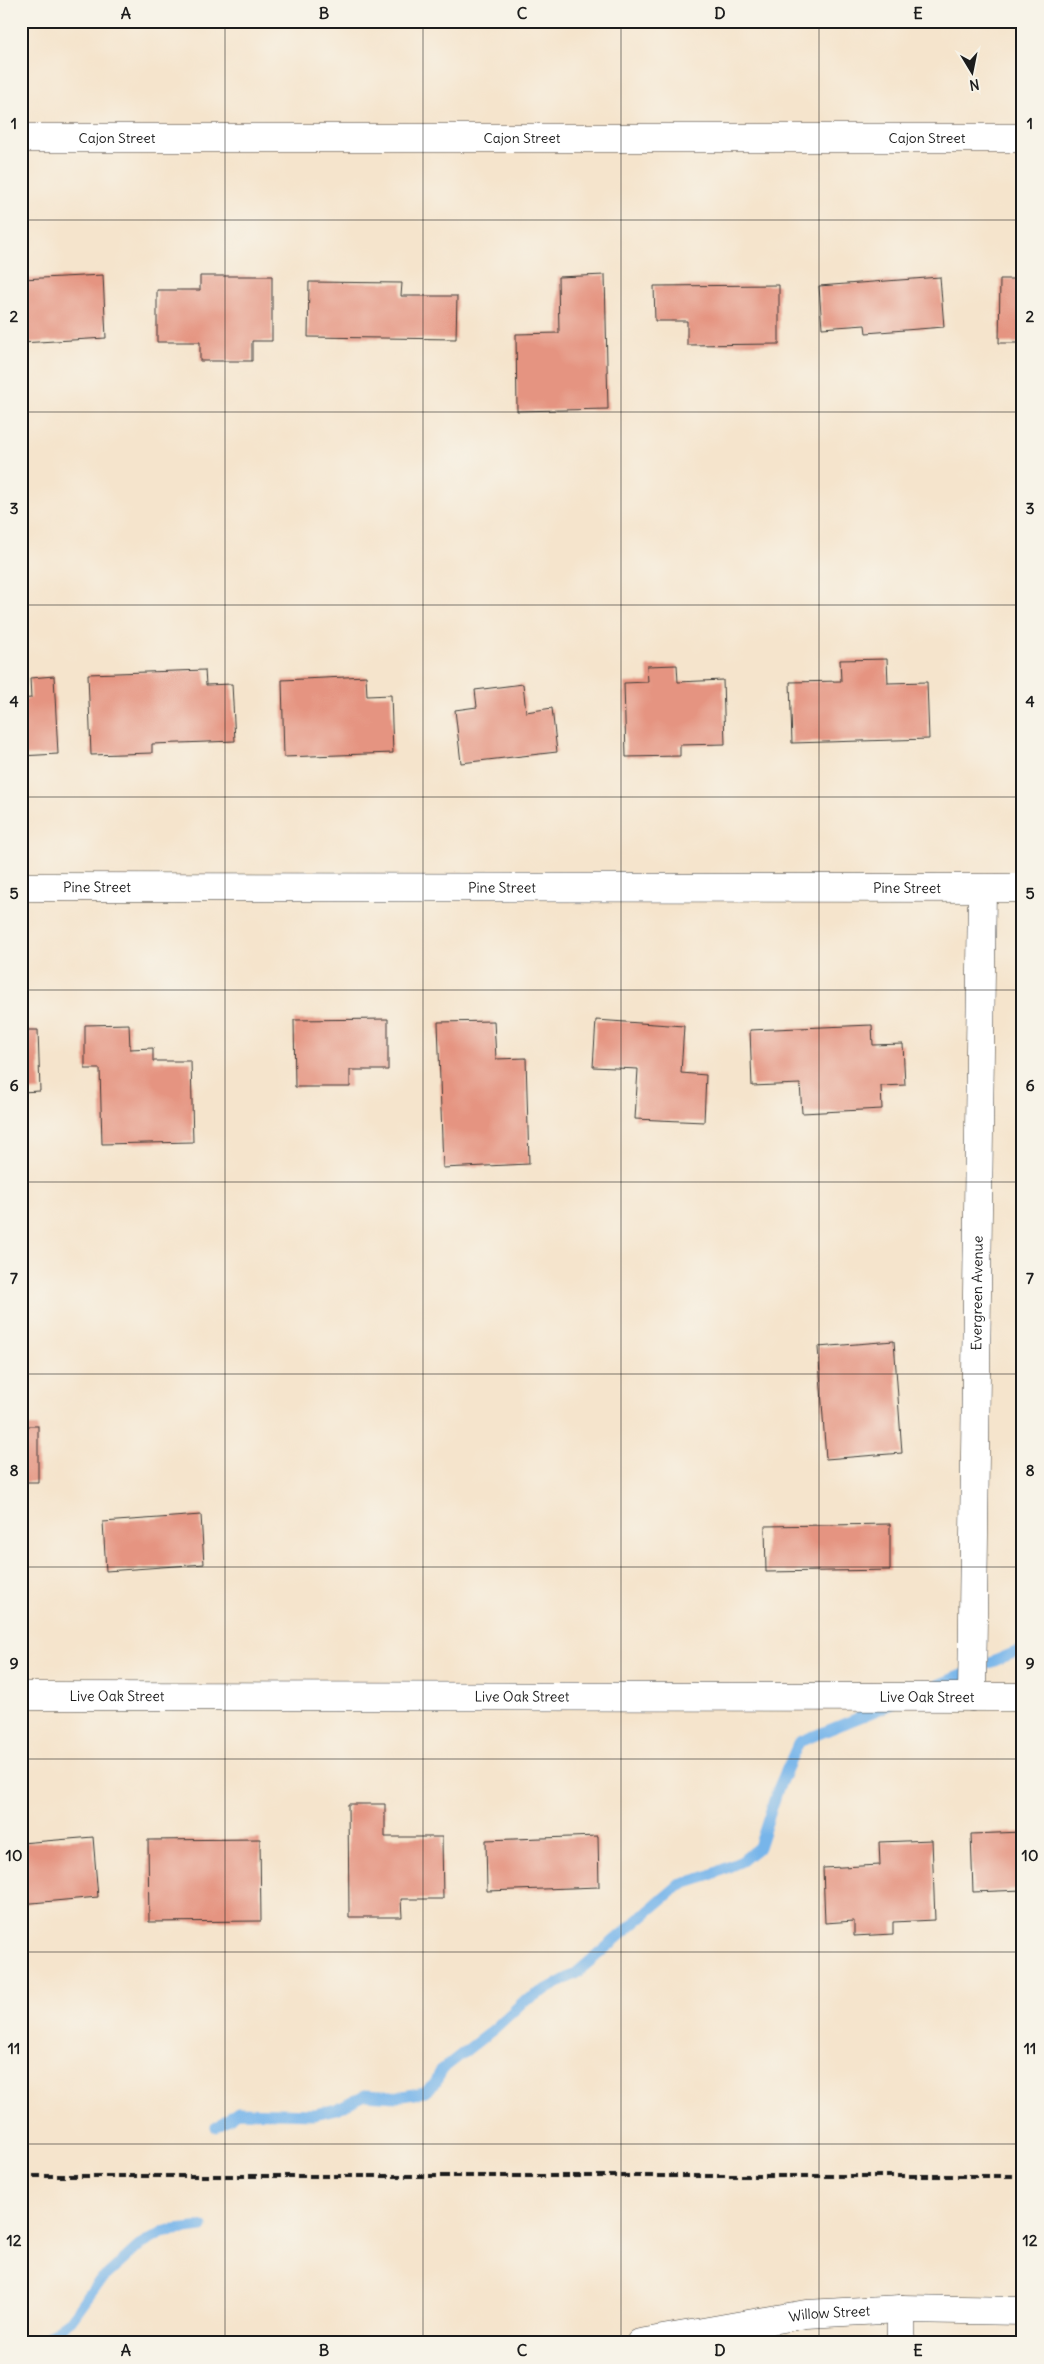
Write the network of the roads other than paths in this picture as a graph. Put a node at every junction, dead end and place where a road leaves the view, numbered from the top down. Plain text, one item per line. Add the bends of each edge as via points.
1 (21, 138) edge
2 (1023, 138) edge
3 (21, 887) edge
4 (1023, 888) edge
5 (982, 889) junction
6 (21, 1696) edge
7 (972, 1697) junction
8 (1023, 1697) edge
9 (901, 2309) junction
10 (1023, 2311) edge
11 (640, 2343) edge
12 (901, 2343) edge

1 - 2 street, Cajon Street
3 - 5 street, Pine Street
4 - 5 street, Pine Street
5 - 7 street, Evergreen Avenue
6 - 7 street, Live Oak Street
7 - 8 street, Live Oak Street
9 - 10 street, Willow Street
9 - 11 street, Willow Street via 806,2314
9 - 12 street

